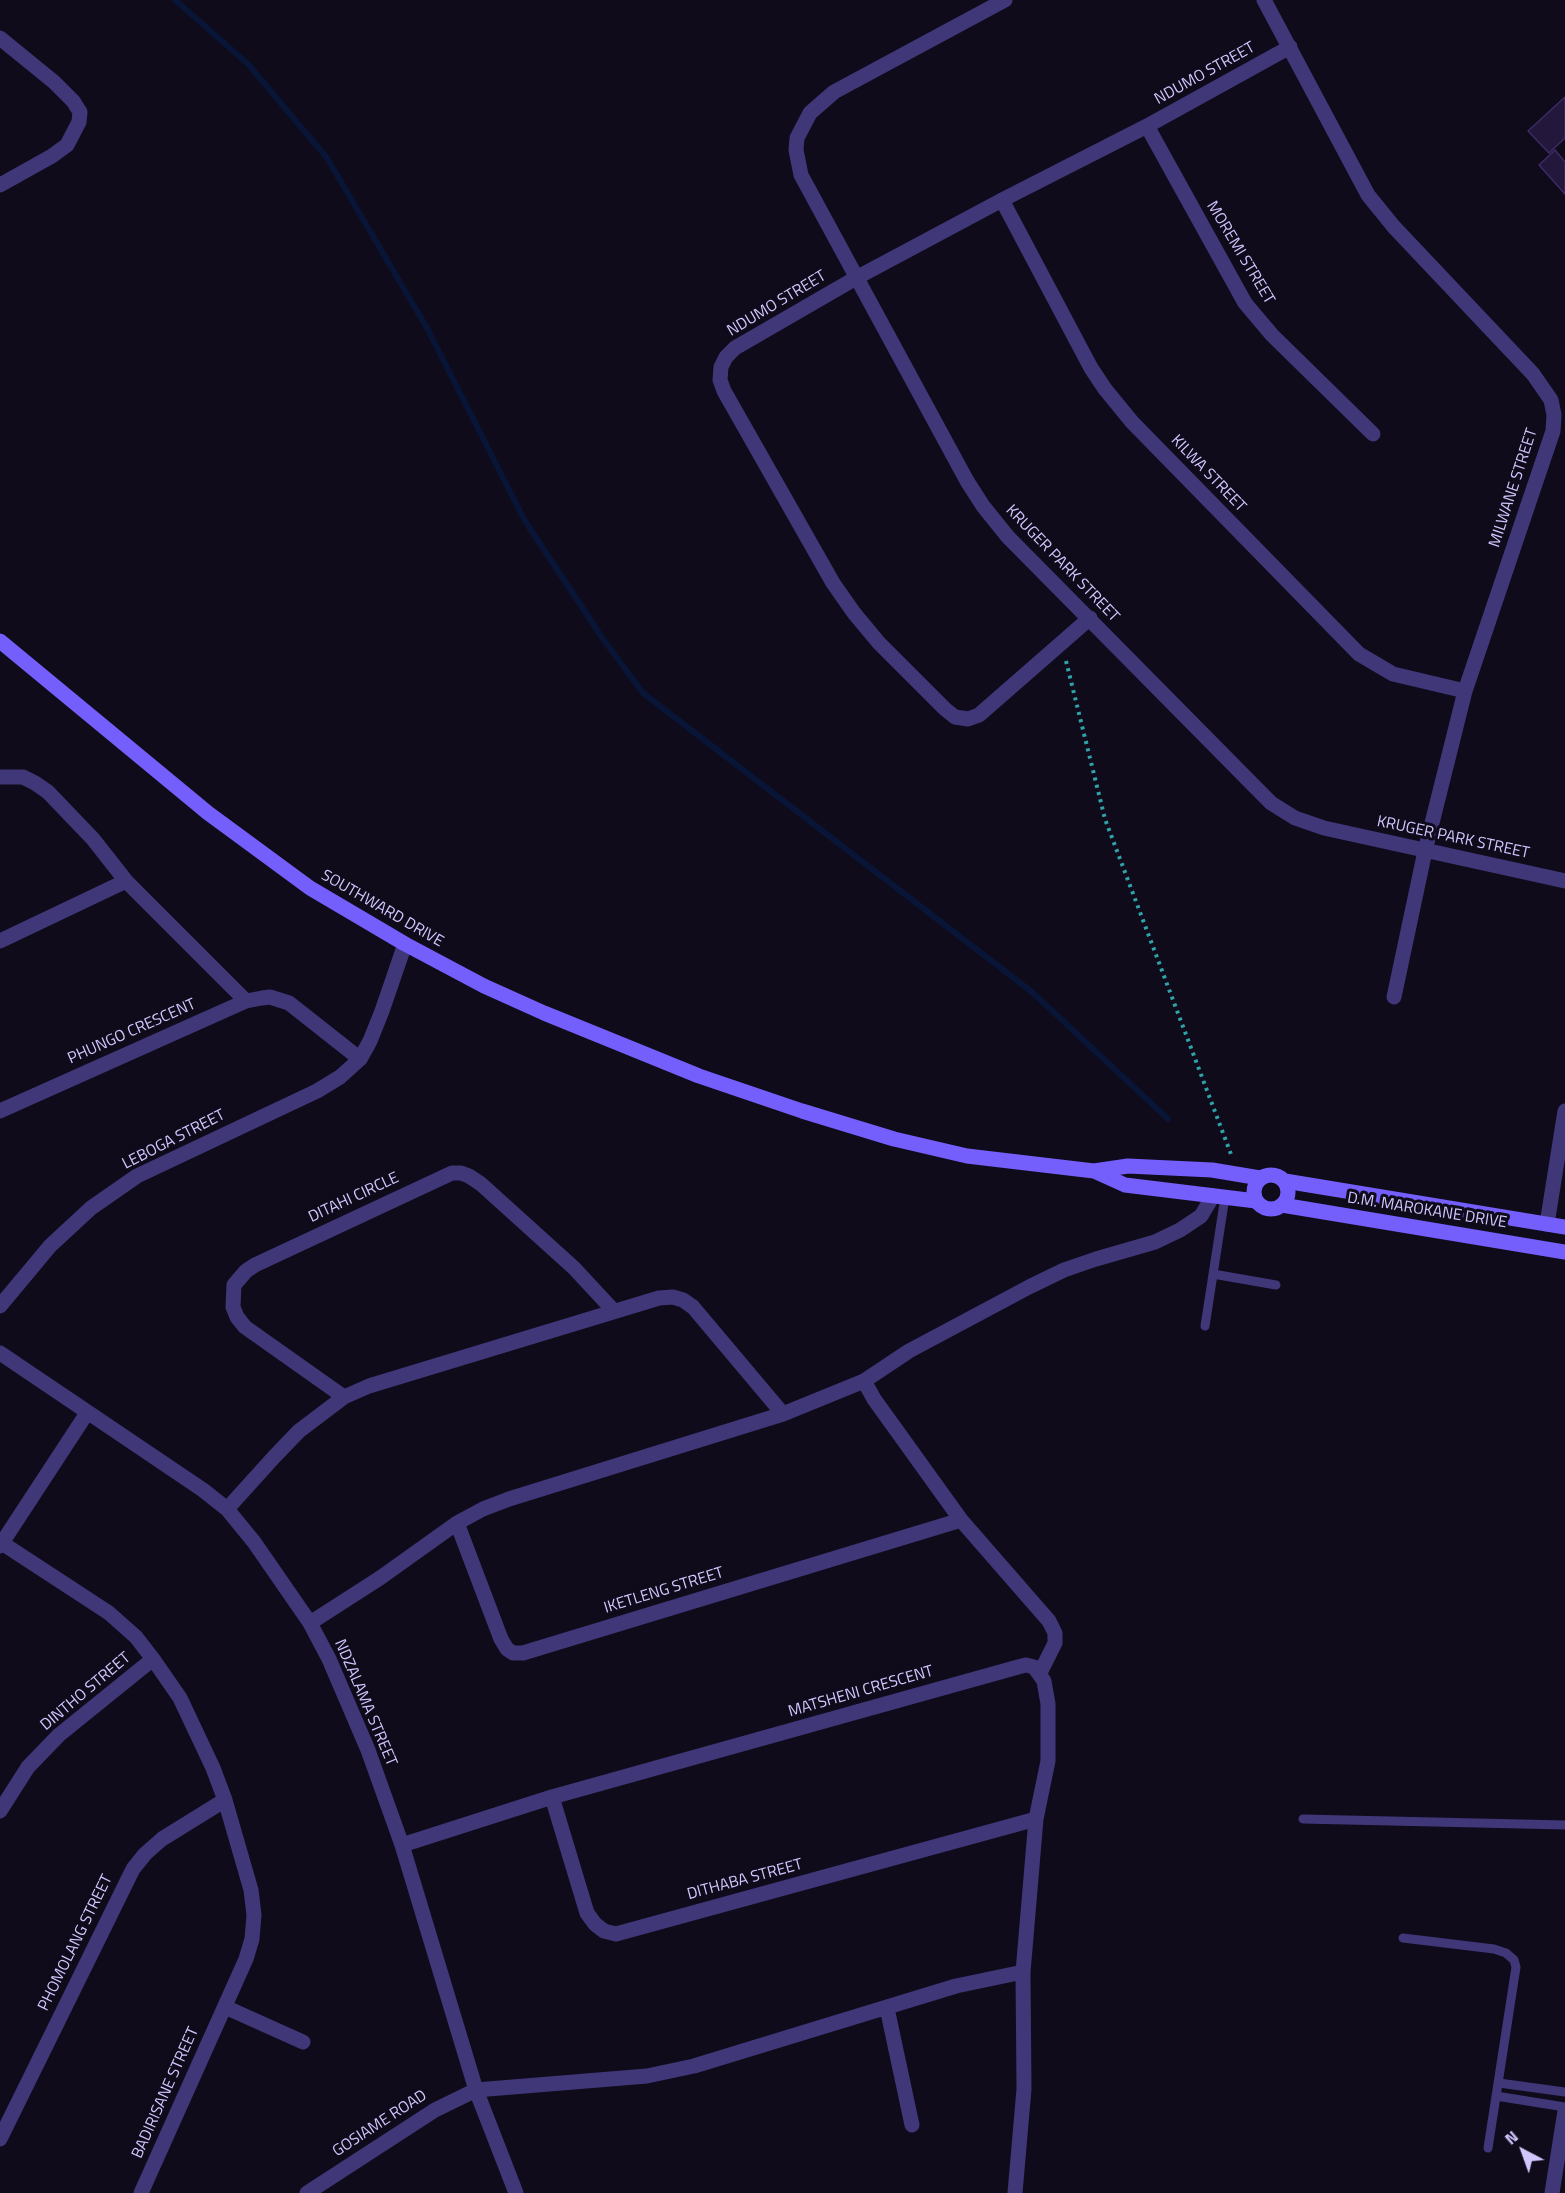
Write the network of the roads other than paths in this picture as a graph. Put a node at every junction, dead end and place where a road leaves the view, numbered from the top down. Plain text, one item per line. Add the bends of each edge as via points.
1 (1005, 0) edge
2 (1264, 0) edge
3 (0, 38) edge
4 (1290, 47) junction
5 (1147, 126) junction
6 (0, 185) edge
7 (1002, 200) junction
8 (856, 278) junction
9 (1373, 434) dead end
10 (1090, 618) junction
11 (0, 641) edge
12 (1465, 691) junction
13 (0, 777) edge
14 (1425, 851) junction
15 (126, 881) junction
16 (1565, 881) edge
17 (0, 941) edge
18 (405, 944) junction
19 (1394, 997) dead end
20 (246, 1001) junction
21 (360, 1059) junction
22 (0, 1111) edge
23 (802, 1111) joint
24 (1565, 1111) edge
25 (1094, 1171) junction
26 (1260, 1178) junction
27 (1285, 1181) junction
28 (1219, 1196) junction
29 (1256, 1201) junction
30 (1282, 1205) junction
31 (1547, 1224) junction
32 (1565, 1227) edge
33 (1565, 1252) edge
34 (1213, 1274) junction
35 (1276, 1285) dead end
36 (0, 1306) edge
37 (614, 1310) junction
38 (1205, 1326) dead end
39 (0, 1353) edge
40 (864, 1381) junction
41 (344, 1397) junction
42 (87, 1413) junction
43 (783, 1414) junction
44 (227, 1509) junction
45 (961, 1520) junction
46 (457, 1523) junction
47 (1, 1545) edge
48 (310, 1623) junction
49 (153, 1659) junction
50 (1040, 1673) junction
51 (552, 1797) junction
52 (225, 1800) junction
53 (0, 1811) edge
54 (1036, 1819) junction
55 (1303, 1819) dead end
56 (1565, 1825) edge
57 (402, 1845) junction
58 (1403, 1938) dead end
59 (1023, 1972) junction
60 (225, 2007) junction
61 (887, 2008) junction
62 (303, 2042) dead end
63 (1499, 2083) junction
64 (476, 2090) junction
65 (1565, 2092) edge
66 (1496, 2096) junction
67 (1565, 2107) edge
68 (1565, 2111) edge
69 (912, 2126) dead end
70 (0, 2139) edge
71 (1488, 2148) dead end
72 (141, 2193) edge
73 (306, 2193) edge
74 (516, 2193) edge
75 (1015, 2193) edge
76 (1552, 2193) edge

1 - 8 street, KRUGER PARK STREET via 834,92 801,127 796,138 801,175
2 - 4 street, MILWANE STREET
3 - 6 street via 54,82 80,112 67,145
4 - 5 street, NDUMO STREET
4 - 12 street, MILWANE STREET via 1351,167 1378,210 1533,374 1551,400 1553,431
5 - 7 street, NDUMO STREET
5 - 9 street, MOREMI STREET via 1245,303
7 - 8 street, NDUMO STREET
7 - 12 street, KILWA STREET via 1091,368 1132,422 1359,654 1393,674
8 - 10 street, KRUGER PARK STREET via 983,506 1008,537
8 - 10 street, NDUMO STREET via 735,348 721,367 720,380 843,598 879,643 945,709 955,717 968,719 979,715
10 - 14 street, KRUGER PARK STREET via 1271,803 1314,825
11 - 18 main road, SOUTHWARD DRIVE via 261,853 310,888
12 - 14 street, MILWANE STREET
13 - 15 street via 23,777 48,792
14 - 16 street, KRUGER PARK STREET
14 - 19 street, MILWANE STREET
15 - 17 street
15 - 20 street
18 - 21 street
18 - 23 main road, SOUTHWARD DRIVE via 484,986 607,1040
20 - 21 street, PHUNGO CRESCENT via 280,999
20 - 22 street, PHUNGO CRESCENT
21 - 36 street, LEBOGA STREET via 317,1090 137,1176 91,1208 50,1246
23 - 25 main road, D.M. MAROKANE DRIVE via 967,1156
24 - 31 street
25 - 26 main road, D.M. MAROKANE DRIVE via 1128,1166 1180,1168
25 - 28 main road, D.M. MAROKANE DRIVE via 1125,1185
26 - 27 main road, D.M. MAROKANE DRIVE via 1272,1174
26 - 29 main road via 1253,1189
27 - 30 main road via 1288,1193
27 - 31 main road, D.M. MAROKANE DRIVE
28 - 29 main road, D.M. MAROKANE DRIVE
28 - 34 lane
28 - 40 street via 1201,1216 1180,1230 1155,1242 1064,1270 909,1351
29 - 30 main road, D.M. MAROKANE DRIVE via 1267,1209
30 - 33 main road, D.M. MAROKANE DRIVE
31 - 32 main road, D.M. MAROKANE DRIVE
34 - 35 lane
34 - 38 lane
37 - 41 street
37 - 41 street, DITAHI CIRCLE via 481,1184 470,1176 452,1173 255,1265 234,1286 233,1308 245,1327
37 - 43 street via 659,1298 683,1300 702,1317
39 - 42 street, NDZALAMA STREET
40 - 43 street
40 - 45 street
41 - 44 street via 299,1431
42 - 44 street, NDZALAMA STREET
42 - 47 street
43 - 46 street via 509,1499
44 - 48 street, NDZALAMA STREET
45 - 46 street, IKETLENG STREET via 523,1653 513,1653 501,1639
45 - 50 street via 1049,1621 1055,1633 1054,1643
46 - 48 street
47 - 49 street, BADIRISANE STREET via 109,1613
48 - 57 street, NDZALAMA STREET via 351,1707
49 - 52 street, BADIRISANE STREET via 180,1698
49 - 53 street, DINTHO STREET via 59,1735 28,1767
50 - 51 street, MATSHENI CRESCENT via 1034,1667 1018,1667
50 - 54 street via 1048,1704 1048,1761
51 - 54 street, DITHABA STREET via 587,1913 604,1931 616,1934
51 - 57 street, MATSHENI CRESCENT
52 - 60 street, BADIRISANE STREET via 249,1880 254,1915 252,1940
52 - 70 street, PHOMOLANG STREET via 162,1839 133,1869
54 - 59 street
55 - 56 lane
57 - 64 street, NDZALAMA STREET
58 - 63 lane via 1494,1949 1514,1960
59 - 61 street via 956,1986
59 - 75 street via 1024,2089
60 - 62 street
60 - 72 street, BADIRISANE STREET
61 - 64 street via 694,2066 647,2076
61 - 69 street
63 - 65 lane
63 - 66 lane
64 - 73 street, GOSIAME ROAD via 420,2119
64 - 74 street, NDZALAMA STREET
66 - 67 lane
66 - 71 lane
68 - 76 street

